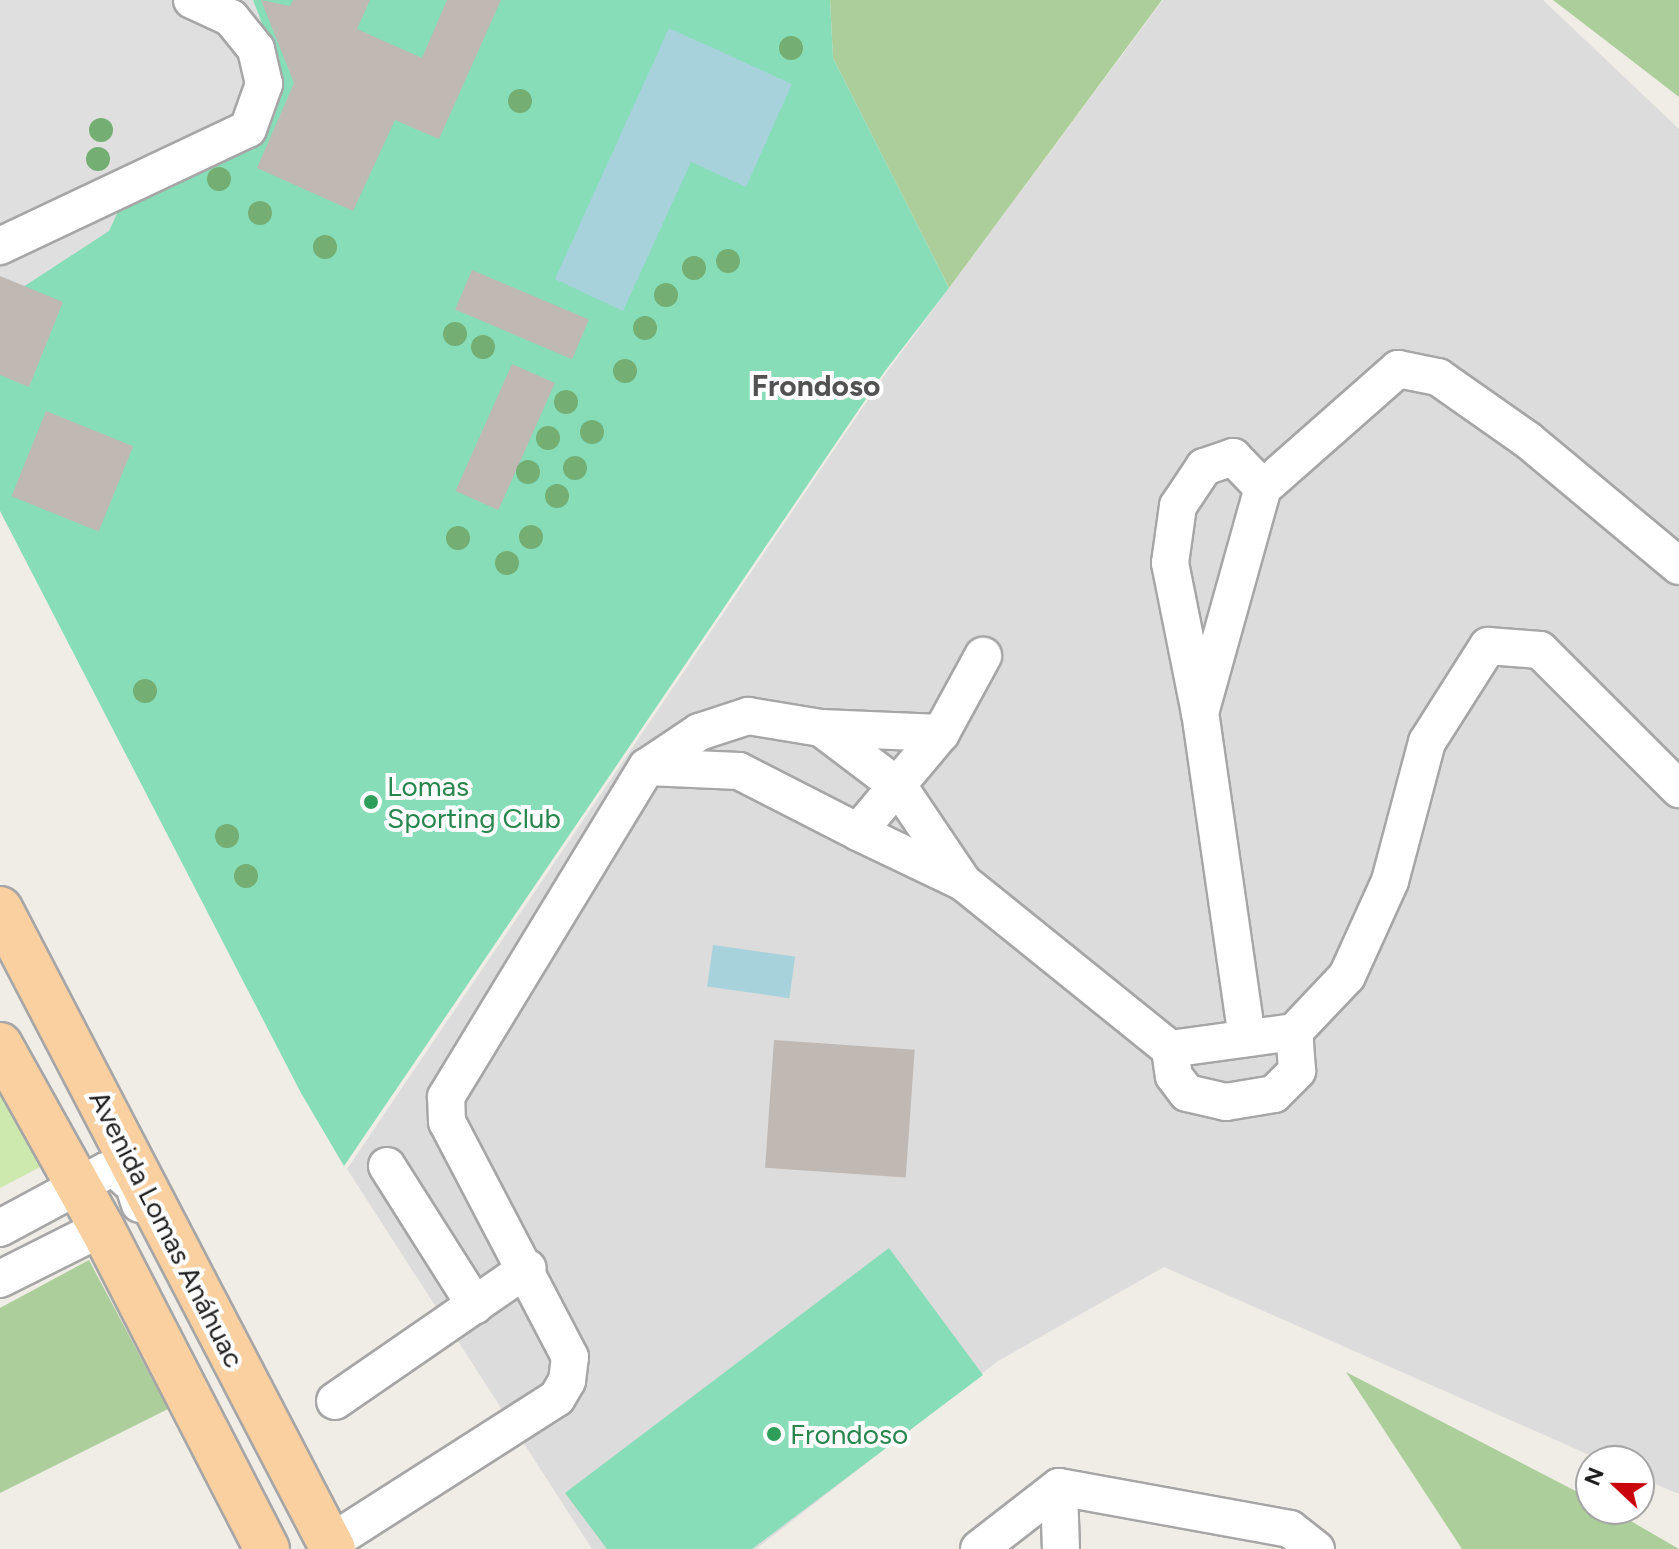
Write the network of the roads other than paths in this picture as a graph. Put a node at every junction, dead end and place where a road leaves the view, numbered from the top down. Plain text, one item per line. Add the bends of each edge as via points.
1 (192, 0) edge
2 (0, 246) edge
3 (1263, 488) junction
4 (1679, 566) edge
5 (983, 656) dead end
6 (1200, 713) junction
7 (748, 716) junction
8 (821, 728) junction
9 (941, 733) junction
10 (647, 767) junction
11 (739, 771) junction
12 (899, 787) junction
13 (1679, 789) edge
14 (858, 832) junction
15 (963, 882) junction
16 (0, 909) edge
17 (1294, 1032) junction
18 (1247, 1038) junction
19 (0, 1045) edge
20 (1170, 1049) junction
21 (387, 1166) dead end
22 (79, 1188) junction
23 (0, 1228) edge
24 (102, 1228) junction
25 (179, 1251) junction
26 (528, 1268) junction
27 (0, 1279) edge
28 (475, 1305) junction
29 (335, 1401) dead end
30 (1059, 1487) junction
31 (331, 1546) edge
32 (267, 1549) edge
33 (979, 1549) edge
34 (1061, 1549) edge
35 (1316, 1549) edge

1 - 2 street via 231,18 256,49 264,84 248,129
3 - 4 street via 1398,369 1416,369 1438,377 1529,441
3 - 6 street
3 - 6 street via 1233,457 1204,467 1178,506 1170,563
5 - 9 street
6 - 18 street
7 - 8 street
7 - 10 street via 699,732
7 - 11 street
8 - 9 street
8 - 12 street
9 - 12 street
10 - 11 street
10 - 26 street via 446,1097 447,1122
11 - 14 street
12 - 14 street
12 - 15 street
13 - 17 street via 1540,650 1488,646 1427,742 1390,881 1347,976
14 - 15 street
15 - 20 street
16 - 25 main road, Avenida Lomas Anáhuac
17 - 18 street
17 - 20 street via 1297,1071 1274,1094 1226,1102 1187,1093 1174,1076
18 - 20 street
19 - 22 main road, Avenida Lomas Anáhuac
21 - 28 street
22 - 23 street
22 - 24 main road, Avenida Lomas Anáhuac
22 - 25 street via 97,1173 118,1171 134,1186 156,1244 165,1252
24 - 27 street
24 - 32 main road, Avenida Lomas Anáhuac
25 - 31 main road, Avenida Lomas Anáhuac
26 - 28 street
26 - 31 street via 570,1357 567,1381 557,1398
28 - 29 street
30 - 33 street
30 - 34 street
30 - 35 street via 1290,1529

